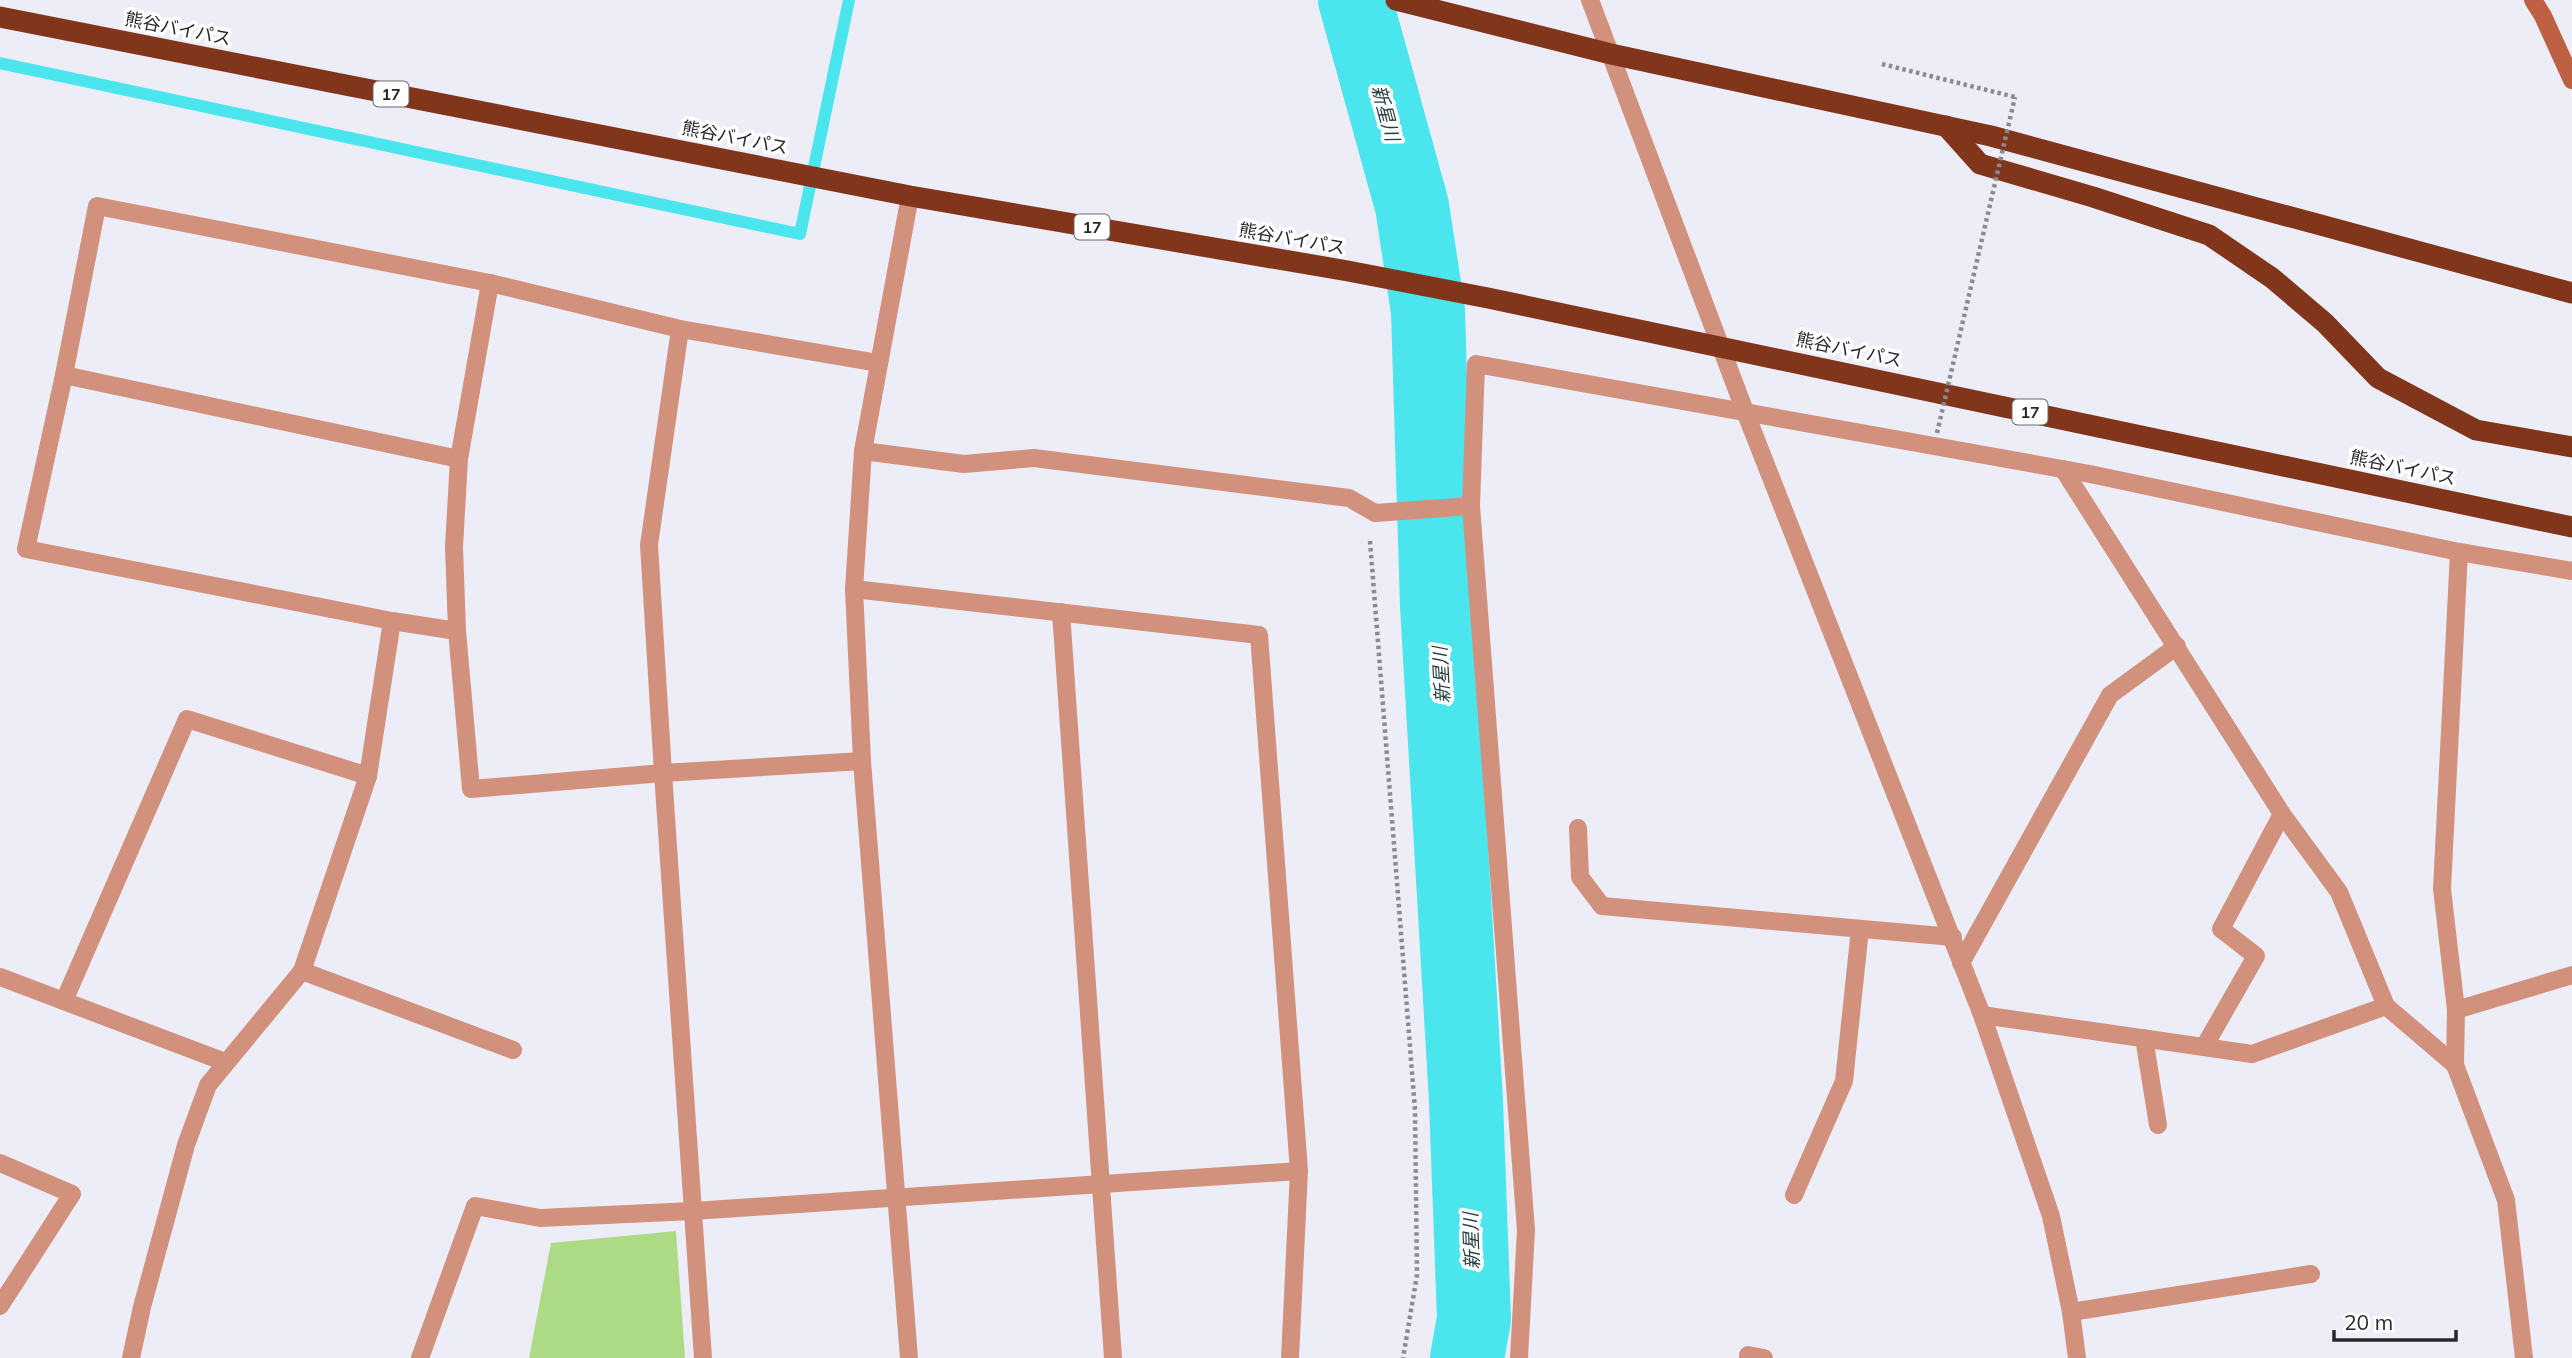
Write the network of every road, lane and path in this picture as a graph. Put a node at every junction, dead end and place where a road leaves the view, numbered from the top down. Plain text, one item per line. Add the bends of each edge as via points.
1 (1397, 0) edge
2 (1590, 0) edge
3 (2533, 0) edge
4 (0, 17) edge
5 (1611, 54) junction
6 (1882, 64) dead end
7 (2572, 80) edge
8 (1947, 127) junction
9 (911, 196) junction
10 (490, 284) junction
11 (2572, 293) edge
12 (680, 329) junction
13 (1721, 347) junction
14 (878, 363) junction
15 (64, 375) junction
16 (1746, 414) junction
17 (1937, 433) dead end
18 (2572, 447) edge
19 (863, 451) junction
20 (459, 459) junction
21 (2063, 469) junction
22 (1469, 505) junction
23 (2572, 527) edge
24 (1370, 533) dead end
25 (2459, 552) junction
26 (2572, 571) edge
27 (854, 589) junction
28 (1061, 612) junction
29 (392, 621) junction
30 (457, 631) junction
31 (2177, 646) junction
32 (862, 761) junction
33 (663, 773) junction
34 (368, 776) junction
35 (2282, 814) junction
36 (1578, 828) dead end
37 (1860, 929) junction
38 (1953, 937) junction
39 (1961, 963) junction
40 (302, 971) junction
41 (2572, 975) edge
42 (0, 977) edge
43 (64, 1001) junction
44 (2386, 1006) junction
45 (2456, 1010) junction
46 (1982, 1015) junction
47 (2144, 1038) junction
48 (2204, 1047) junction
49 (513, 1050) dead end
50 (226, 1062) junction
51 (2455, 1065) junction
52 (2158, 1125) dead end
53 (0, 1163) edge
54 (1299, 1171) junction
55 (1099, 1183) junction
56 (1794, 1195) dead end
57 (897, 1197) junction
58 (693, 1211) junction
59 (2311, 1274) dead end
60 (0, 1306) edge
61 (2071, 1312) junction
62 (131, 1358) edge
63 (420, 1358) edge
64 (704, 1358) edge
65 (909, 1358) edge
66 (1113, 1358) edge
67 (1290, 1358) edge
68 (1403, 1358) edge
69 (1520, 1358) edge
70 (1748, 1358) edge
71 (1764, 1358) edge
72 (2077, 1358) edge
73 (2524, 1358) edge

1 - 5 highway
2 - 5 street
3 - 7 street
4 - 9 highway, 熊谷バイパス / 17
5 - 8 highway
5 - 13 street
6 - 17 path, bridge via 2015,97
8 - 11 highway
8 - 18 highway via 1980,164 2209,235 2272,278 2378,378 2476,430
9 - 13 highway, 熊谷バイパス / 17 via 1348,271
9 - 14 street
10 - 12 street
10 - 15 street via 97,206
10 - 20 street
12 - 14 street
12 - 33 street via 649,545
13 - 16 street
13 - 23 highway, 熊谷バイパス / 17
14 - 19 street
15 - 20 street
15 - 29 street via 26,549
16 - 21 street
16 - 22 street via 1476,364
16 - 38 street
19 - 22 street via 964,464 1034,458 1349,498 1375,513
19 - 27 street
20 - 30 street via 454,547
21 - 25 street
21 - 31 street
22 - 69 street via 1526,1230
24 - 68 path via 1415,1110 1417,1275
25 - 26 street
25 - 45 street via 2442,889
27 - 28 street
27 - 32 street
28 - 54 street via 1259,635
28 - 55 street
29 - 30 street
29 - 34 street
30 - 33 street via 471,789
31 - 35 street
31 - 39 street via 2110,695
32 - 33 street
32 - 57 street
33 - 58 street
34 - 40 street
34 - 43 street via 187,719
35 - 44 street via 2339,892
35 - 48 street via 2221,929 2256,956
36 - 37 street via 1580,877 1602,906
37 - 38 street
37 - 56 street via 1844,1081
38 - 39 street
39 - 46 street
40 - 49 street
40 - 50 street
41 - 45 street
42 - 43 street
43 - 50 street
44 - 48 street via 2252,1054
44 - 51 street
45 - 51 street
46 - 47 street
46 - 61 street via 2051,1216
47 - 48 street
47 - 52 street
50 - 62 street via 208,1085 186,1144
51 - 73 street via 2506,1200
53 - 60 street via 72,1194
54 - 55 street
54 - 67 street
55 - 57 street
55 - 66 street
57 - 58 street
57 - 65 street
58 - 63 street via 540,1218 475,1206
58 - 64 street
59 - 61 street
61 - 72 street
70 - 71 street

